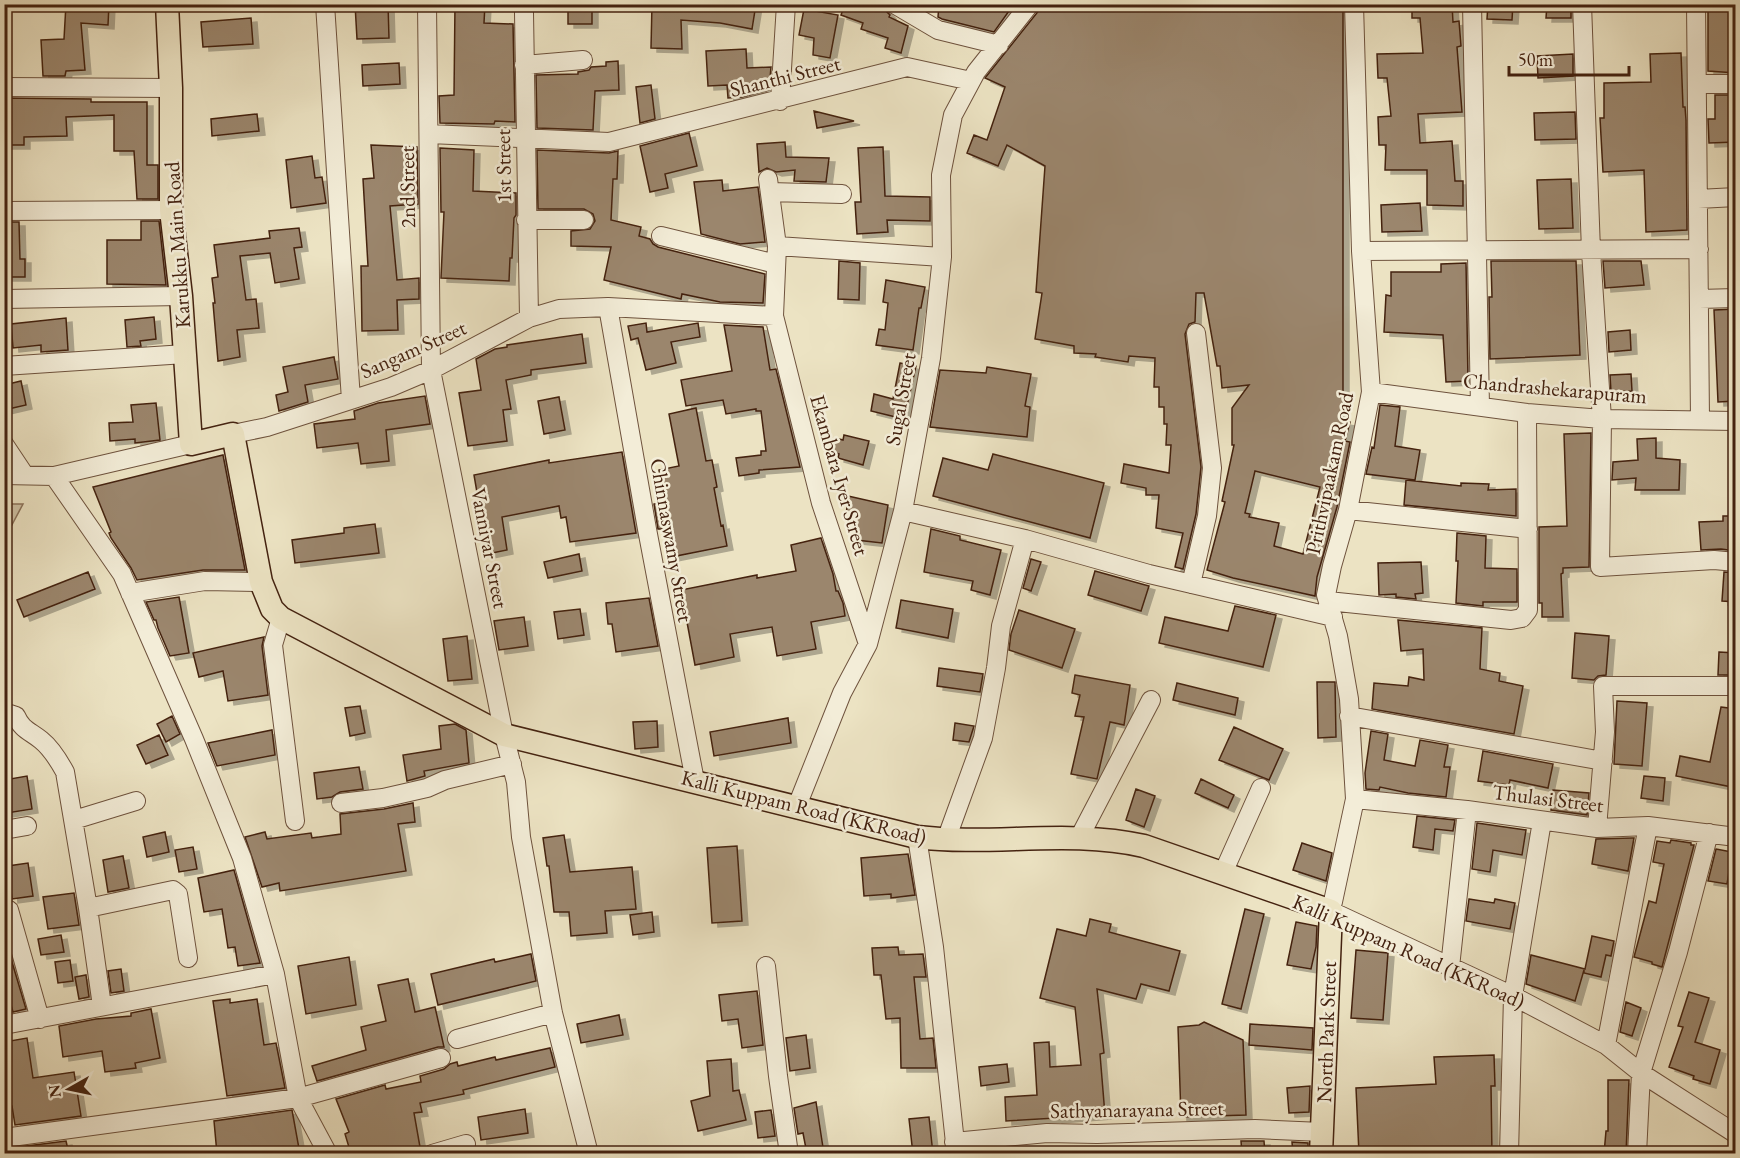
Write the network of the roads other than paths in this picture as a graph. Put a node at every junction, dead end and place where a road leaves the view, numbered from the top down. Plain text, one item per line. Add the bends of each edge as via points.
1 (167, 4) edge
2 (325, 4) edge
3 (428, 4) edge
4 (786, 4) edge
5 (894, 4) edge
6 (1030, 4) edge
7 (1354, 4) edge
8 (1472, 4) edge
9 (1582, 4) edge
10 (1696, 4) edge
11 (524, 13) dead end
12 (999, 45) junction
13 (583, 60) dead end
14 (524, 65) junction
15 (971, 81) junction
16 (1697, 84) junction
17 (1736, 84) edge
18 (4, 87) edge
19 (171, 88) junction
20 (780, 101) junction
21 (429, 134) junction
22 (525, 139) junction
23 (842, 194) dead end
24 (1736, 198) edge
25 (1698, 199) junction
26 (171, 210) junction
27 (4, 212) edge
28 (526, 220) junction
29 (584, 220) dead end
30 (662, 236) dead end
31 (1699, 249) junction
32 (1361, 250) junction
33 (1476, 251) junction
34 (1591, 251) junction
35 (776, 255) junction
36 (942, 256) junction
37 (181, 296) junction
38 (1736, 298) edge
39 (4, 299) edge
40 (1699, 299) junction
41 (608, 307) junction
42 (774, 316) junction
43 (529, 318) junction
44 (1196, 333) dead end
45 (185, 354) junction
46 (4, 366) edge
47 (431, 370) junction
48 (1371, 392) junction
49 (351, 400) junction
50 (1480, 406) junction
51 (1527, 413) junction
52 (1602, 419) junction
53 (1700, 420) junction
54 (1736, 421) edge
55 (233, 434) junction
56 (4, 444) edge
57 (191, 444) junction
58 (24, 474) junction
59 (4, 475) edge
60 (54, 476) junction
61 (1348, 510) junction
62 (903, 511) junction
63 (1528, 529) junction
64 (1025, 539) junction
65 (1736, 562) edge
66 (261, 582) junction
67 (1191, 584) junction
68 (130, 593) junction
69 (1331, 609) junction
70 (281, 618) junction
71 (868, 644) junction
72 (1736, 686) edge
73 (1151, 700) dead end
74 (4, 716) edge
75 (1349, 716) junction
76 (504, 735) junction
77 (1603, 761) junction
78 (512, 764) junction
79 (695, 781) junction
80 (1261, 788) dead end
81 (1355, 799) junction
82 (136, 801) dead end
83 (341, 803) dead end
84 (797, 806) junction
85 (1467, 810) junction
86 (74, 820) junction
87 (296, 821) dead end
88 (1542, 821) junction
89 (27, 826) dead end
90 (1648, 826) junction
91 (1597, 828) junction
92 (4, 830) edge
93 (1709, 833) junction
94 (916, 837) junction
95 (1736, 837) edge
96 (1079, 838) junction
97 (946, 840) junction
98 (1223, 873) junction
99 (88, 908) junction
100 (9, 910) dead end
101 (1331, 911) junction
102 (188, 958) dead end
103 (766, 966) dead end
104 (1450, 967) junction
105 (275, 974) junction
106 (1513, 996) junction
107 (102, 1006) junction
108 (553, 1013) junction
109 (40, 1019) junction
110 (4, 1025) edge
111 (457, 1039) dead end
112 (1606, 1045) junction
113 (441, 1058) dead end
114 (1641, 1073) junction
115 (298, 1098) junction
116 (1736, 1134) edge
117 (4, 1138) edge
118 (1321, 1143) edge
119 (466, 1144) dead end
120 (955, 1148) edge
121 (328, 1154) edge
122 (432, 1154) edge
123 (589, 1154) edge
124 (789, 1154) edge
125 (1509, 1154) edge
126 (1637, 1154) edge

1 - 19 main road, Karukku Main Road
2 - 49 street
3 - 21 street, 2nd Street
4 - 20 street
5 - 12 street via 938,30
6 - 12 street, Sugal Street
7 - 32 street, Prithvipaakam Road
8 - 33 street
9 - 34 street
10 - 16 street
11 - 14 street, 1st Street
12 - 15 street, Sugal Street
13 - 14 street
14 - 22 street, 1st Street
15 - 20 street, Shanthi Street via 907,68
15 - 36 street, Sugal Street via 953,115 941,175
16 - 17 street
16 - 25 street
18 - 19 street
19 - 26 main road, Karukku Main Road
20 - 22 street, Shanthi Street via 609,142
21 - 22 street, Shanthi Street
21 - 47 street, 2nd Street
22 - 28 street, 1st Street
23 - 35 street, Ekambara Iyer Street via 769,186
24 - 25 street
25 - 31 street
26 - 27 street
26 - 37 main road, Karukku Main Road
28 - 29 street
28 - 43 street, 1st Street
30 - 35 street
31 - 34 street
31 - 40 street
32 - 33 street
32 - 48 street, Prithvipaakam Road
33 - 34 street
33 - 50 street
34 - 52 street
35 - 36 street
35 - 42 street, Ekambara Iyer Street
36 - 62 street, Sugal Street via 931,358
37 - 39 street
37 - 45 main road, Karukku Main Road
38 - 40 street
40 - 53 street
41 - 42 street, Sangam Street
41 - 43 street, Sangam Street via 559,309
41 - 79 street, Chinnaswamy Street
42 - 71 street, Ekambara Iyer Street via 821,503
43 - 47 street, Sangam Street
44 - 67 street via 1212,468 1207,516
45 - 46 street
45 - 57 main road, Karukku Main Road
47 - 49 street, Sangam Street
47 - 76 street, Vanniyar Street
48 - 50 street, Chandrashekarapuram
48 - 61 street, Prithvipaakam Road
49 - 55 street, Sangam Street via 267,428
50 - 51 street, Chandrashekarapuram
51 - 52 street, Chandrashekarapuram
51 - 63 street
52 - 53 street, Chandrashekarapuram
52 - 65 street via 1600,567
53 - 54 street, Chandrashekarapuram
55 - 57 main road
55 - 66 main road
56 - 58 street
57 - 60 street
58 - 59 street
58 - 60 street
60 - 68 street via 122,574
61 - 63 street
61 - 69 street, Prithvipaakam Road via 1326,595
62 - 64 street
62 - 71 street, Sugal Street
63 - 69 street via 1528,610 1522,618
64 - 67 street
64 - 97 street via 1001,626 983,738
66 - 68 street via 205,581
66 - 70 main road via 272,609
67 - 69 street
68 - 105 street via 242,858
69 - 75 street, Prithvipaakam Road
70 - 76 main road, Kalli Kuppam Road (KKRoad)
70 - 87 street via 273,645
71 - 84 street, Sugal Street via 842,693
72 - 77 street via 1603,686
73 - 96 street
74 - 86 street via 16,716 21,728 42,741 56,758 65,772
75 - 77 street
75 - 81 street, Prithvipaakam Road
76 - 78 street, Vanniyar Street
76 - 79 main road, Kalli Kuppam Road (KKRoad)
77 - 91 street
78 - 83 street via 394,796
78 - 108 street, Vanniyar Street
79 - 84 main road, Kalli Kuppam Road (KKRoad)
80 - 98 street
81 - 85 street, Thulasi Street
81 - 101 street, Prithvipaakam Road
82 - 86 street
84 - 94 main road, Kalli Kuppam Road (KKRoad)
85 - 88 street, Thulasi Street
85 - 104 street
86 - 99 street
88 - 91 street, Thulasi Street
88 - 106 street
89 - 92 street
90 - 91 street, Thulasi Street
90 - 93 street, Thulasi Street
90 - 112 street
93 - 95 street, Thulasi Street
93 - 114 street
94 - 97 main road, Kalli Kuppam Road (KKRoad)
94 - 120 street via 935,958
96 - 97 main road, Kalli Kuppam Road (KKRoad)
96 - 98 main road, Kalli Kuppam Road (KKRoad) via 1144,846
98 - 101 main road, Kalli Kuppam Road (KKRoad)
99 - 102 street via 173,890 178,894
99 - 107 street
100 - 109 street
101 - 104 street, Kalli Kuppam Road (KKRoad)
101 - 118 main road, North Park Street
103 - 124 street
104 - 106 street, Kalli Kuppam Road (KKRoad)
105 - 107 street
105 - 115 street
106 - 112 street, Kalli Kuppam Road (KKRoad)
106 - 125 street
107 - 109 street
108 - 111 street
108 - 123 street, Vanniyar Street
109 - 110 street
112 - 114 street, Kalli Kuppam Road (KKRoad)
113 - 115 street
114 - 116 street, Kalli Kuppam Road (KKRoad)
114 - 126 street
115 - 117 street
115 - 121 street
118 - 120 street, Sathyanarayana Street via 1255,1129 1047,1133
119 - 122 street

